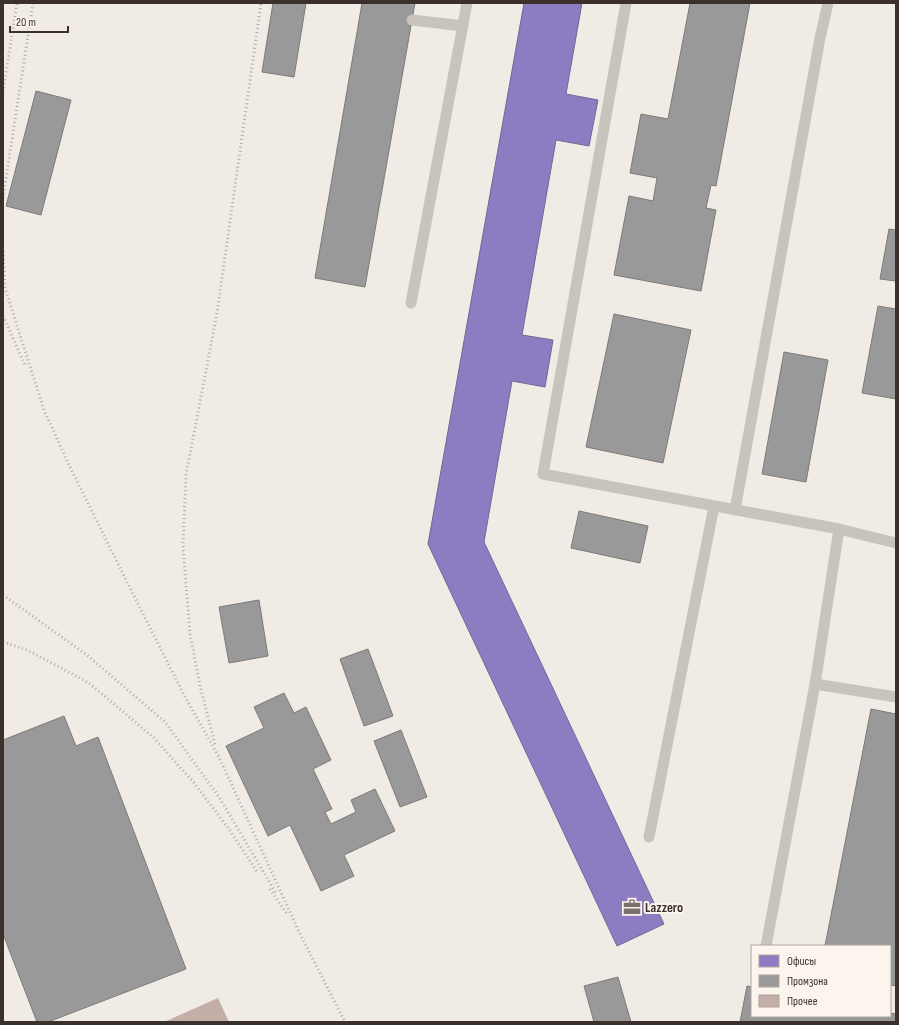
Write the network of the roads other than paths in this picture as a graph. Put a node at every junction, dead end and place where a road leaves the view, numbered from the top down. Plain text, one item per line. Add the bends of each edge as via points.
1 (467, 3) edge
2 (626, 3) edge
3 (828, 3) edge
4 (412, 20) dead end
5 (463, 26) junction
6 (410, 303) dead end
7 (714, 506) junction
8 (735, 510) junction
9 (839, 529) junction
10 (896, 543) edge
11 (815, 684) junction
12 (896, 697) edge
13 (649, 837) dead end
14 (766, 945) edge

1 - 5 lane
2 - 7 lane via 543,474
3 - 8 lane
4 - 5 lane
5 - 6 lane
7 - 8 lane
7 - 13 lane
8 - 9 lane
9 - 10 lane
9 - 11 lane
11 - 12 lane
11 - 14 lane

